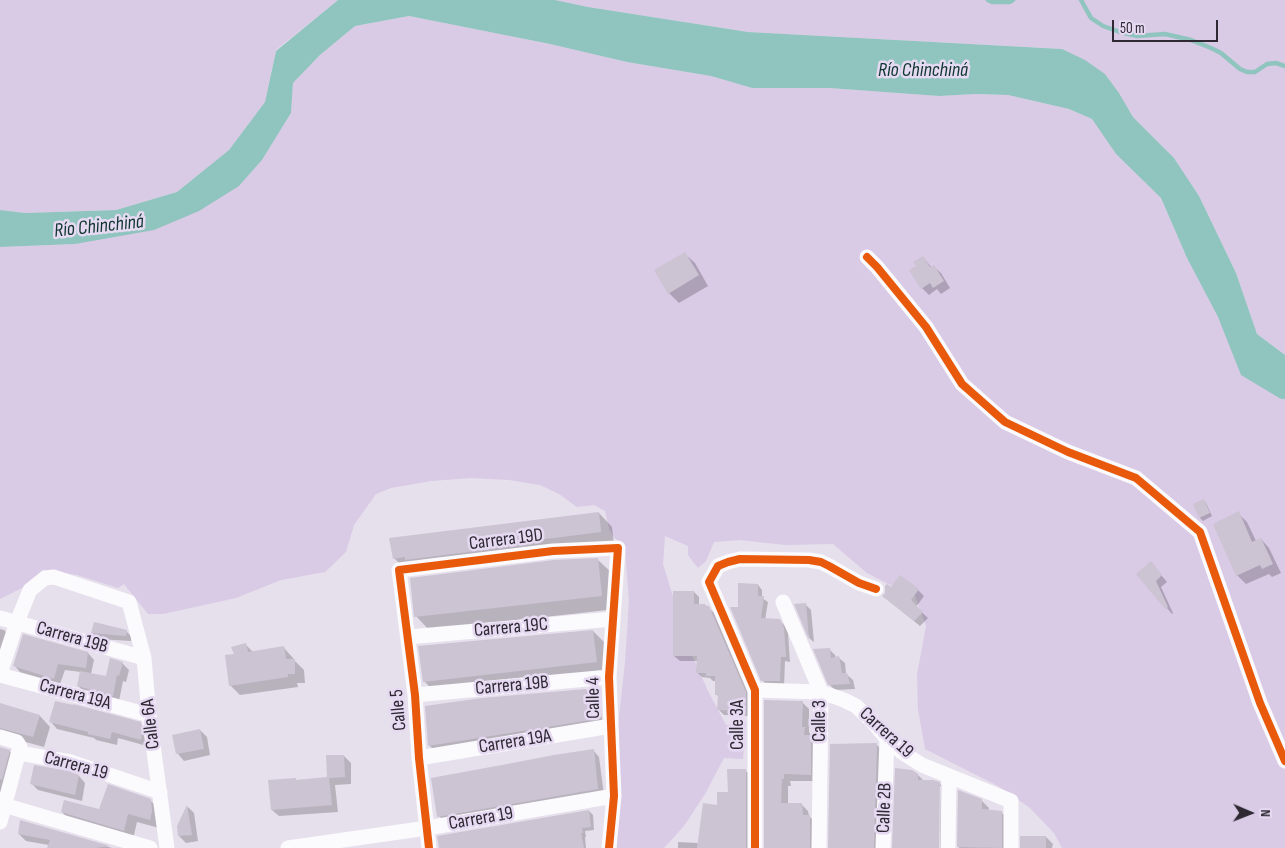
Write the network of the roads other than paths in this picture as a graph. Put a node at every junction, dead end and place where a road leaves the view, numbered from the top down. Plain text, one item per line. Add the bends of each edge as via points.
1 (867, 257) dead end
2 (618, 548) joint
3 (399, 570) joint
4 (876, 589) dead end
5 (783, 602) dead end
6 (0, 618) edge
7 (613, 619) junction
8 (17, 622) junction
9 (408, 637) junction
10 (144, 658) junction
11 (0, 675) edge
12 (609, 677) junction
13 (755, 690) junction
14 (821, 692) junction
15 (415, 695) junction
16 (149, 714) junction
17 (611, 726) junction
18 (0, 737) edge
19 (887, 739) junction
20 (19, 753) junction
21 (419, 758) junction
22 (1285, 761) edge
23 (949, 776) junction
24 (160, 792) junction
25 (614, 796) junction
26 (2, 805) edge
27 (0, 822) edge
28 (427, 828) junction
29 (368, 842) edge
30 (296, 847) edge
31 (150, 848) edge
32 (167, 848) edge
33 (429, 848) edge
34 (609, 848) edge
35 (755, 848) edge
36 (819, 848) edge
37 (883, 848) edge
38 (948, 848) edge
39 (1011, 848) edge

1 - 22 street via 926,327 962,384 1005,422 1068,452 1136,478 1200,532 1260,703
2 - 3 street, Carrera 19D via 553,551
2 - 7 street, Calle 4
3 - 9 street, Calle 5
4 - 13 street, Calle 3A via 820,562 809,560 740,560 718,566 709,582
5 - 14 street, Calle 3
6 - 8 street, Carrera 19B
7 - 9 street, Carrera 19C
7 - 12 street, Calle 4
8 - 10 street, Carrera 19B
8 - 10 street, Calle 6A via 30,590 45,578 54,577 129,602
8 - 11 street
9 - 15 street, Calle 5
10 - 16 street, Calle 6A
11 - 16 street, Carrera 19A
12 - 15 street, Carrera 19B
12 - 17 street, Calle 4
13 - 14 street, Carrera 19
13 - 35 street, Calle 3A
14 - 19 street, Carrera 19 via 856,706
14 - 36 street, Calle 3
15 - 21 street, Calle 5
16 - 24 street, Calle 6A
17 - 21 street, Carrera 19A
17 - 25 street, Calle 4
18 - 20 street, Carrera 19 via 17,742
19 - 23 street, Carrera 19 via 922,765
19 - 37 street, Calle 2B
20 - 24 street, Carrera 19 via 71,762
20 - 26 street
21 - 28 street, Calle 5
23 - 38 street
23 - 39 street, Carrera 19 via 1011,801
24 - 32 street, Calle 6A
25 - 28 street, Carrera 19
25 - 34 street, Calle 4
26 - 27 street
26 - 31 street
28 - 29 street, Carrera 19
28 - 33 street, Calle 5
29 - 30 street, Carrera 19

